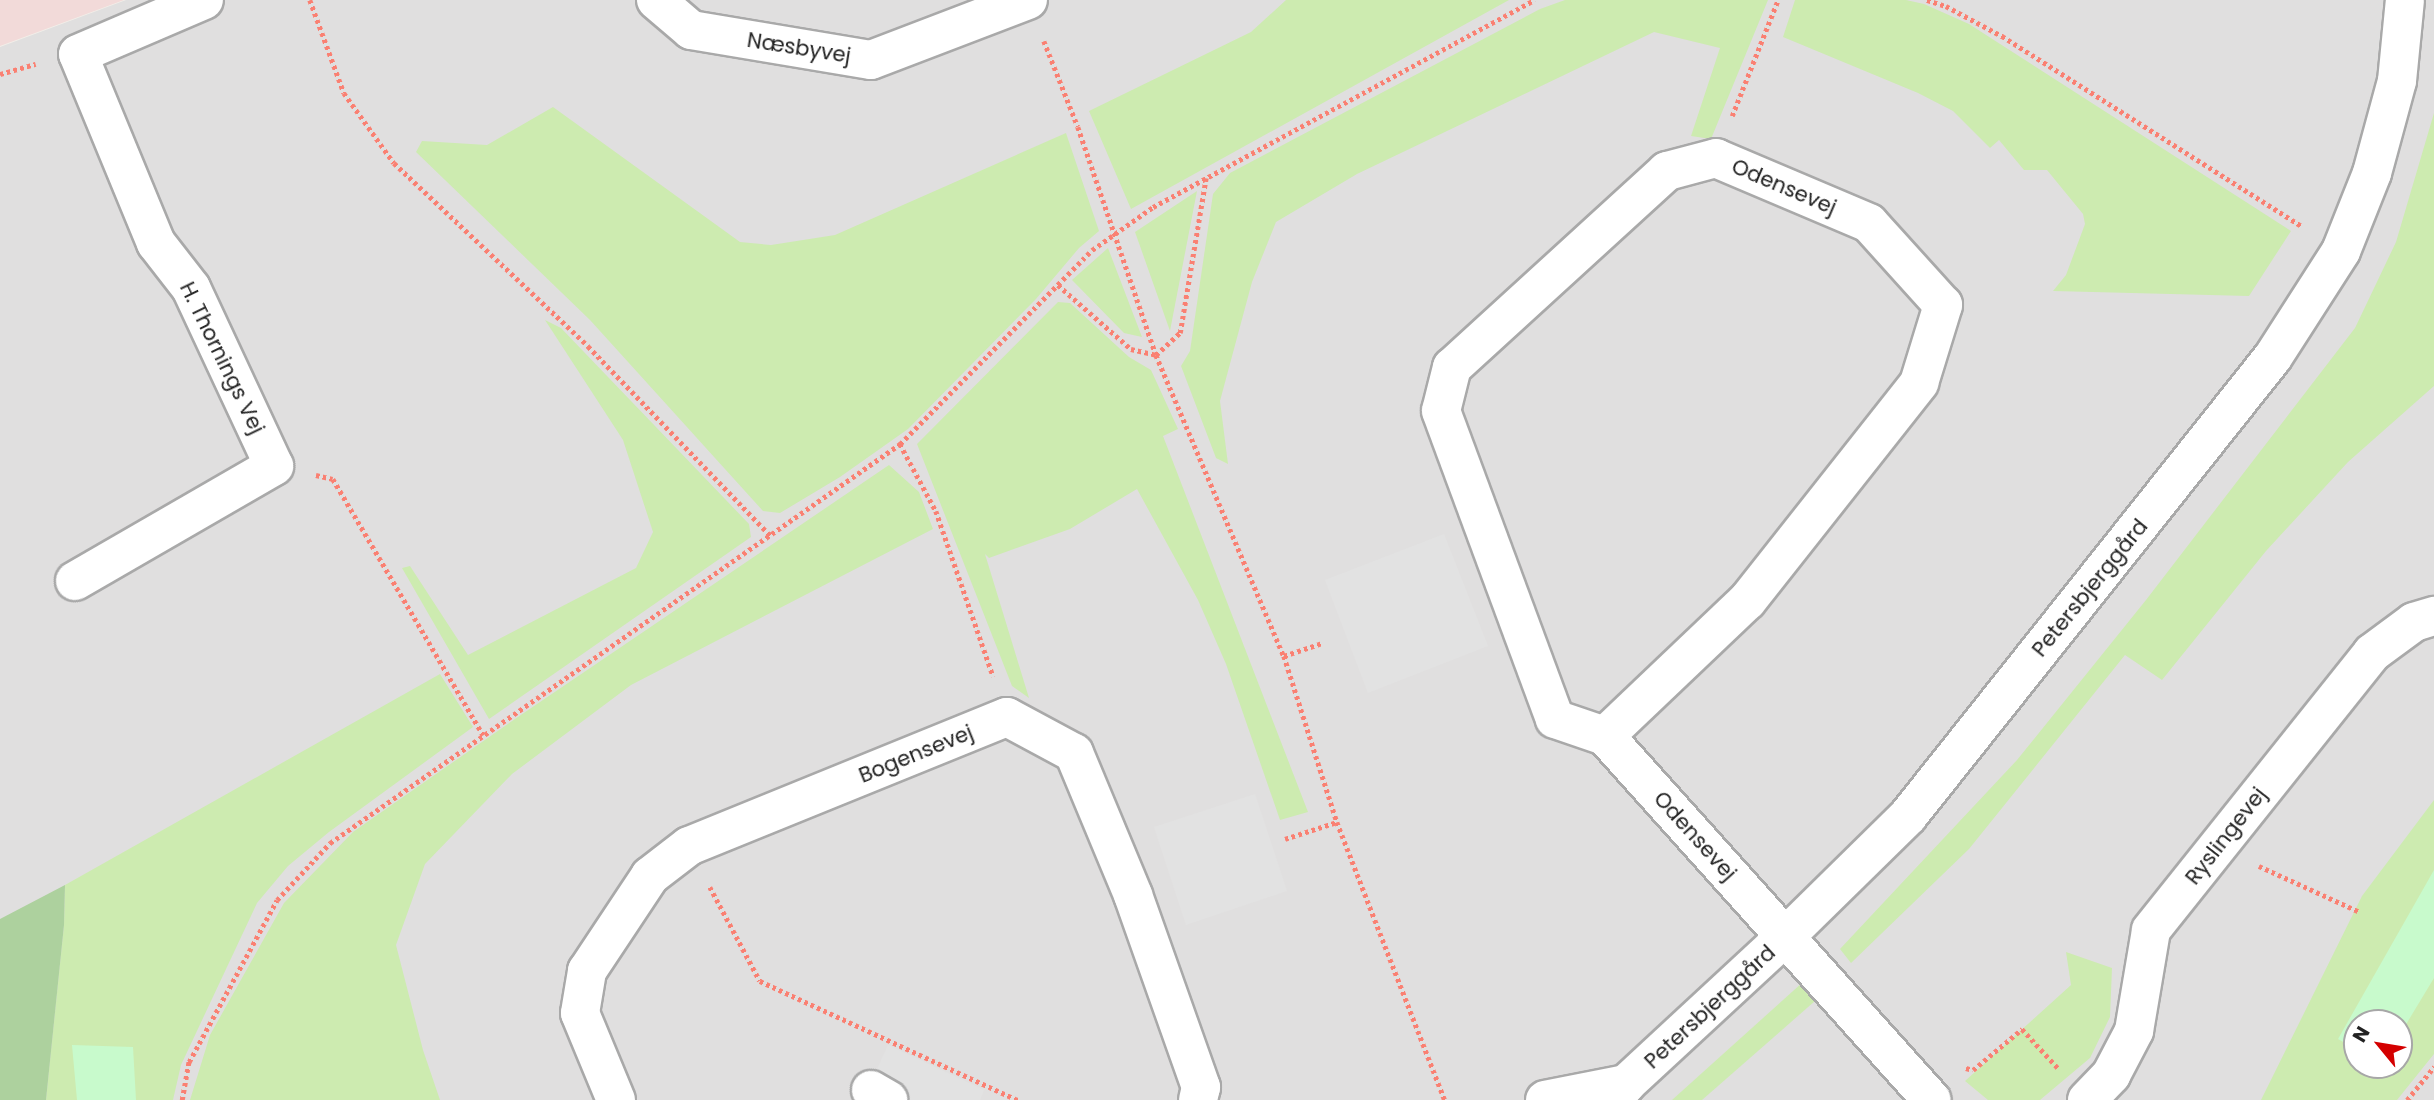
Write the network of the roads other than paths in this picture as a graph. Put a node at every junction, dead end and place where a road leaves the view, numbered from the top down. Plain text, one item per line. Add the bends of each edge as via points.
1 (204, 0) edge
2 (656, 0) edge
3 (1028, 0) edge
4 (2405, 0) edge
5 (75, 581) dead end
6 (2434, 617) edge
7 (1605, 736) junction
8 (1786, 936) junction
9 (1620, 1092) edge
10 (616, 1100) edge
11 (1198, 1100) edge
12 (1545, 1100) edge
13 (1932, 1100) edge
14 (2087, 1100) edge

1 - 5 street, H. Thornings Vej via 78,54 156,243 191,288 274,466
2 - 3 street, Næsbyvej via 691,30 871,60
4 - 8 street, Petersbjerggård via 2397,81 2372,173 2341,251 2273,357 1908,817
6 - 14 street, Ryslingevej via 2414,622 2372,653 2151,930 2134,1031 2111,1075
7 - 7 street, Odensevej via 1747,601 1911,394 1919,383 1943,304 1869,223 1716,158 1667,171 1452,367 1441,411 1555,719
7 - 8 street, Odensevej
8 - 9 street, Petersbjerggård
8 - 13 street
9 - 12 street, Petersbjerggård
10 - 11 street, Bogensevej via 580,1013 587,971 650,876 688,846 1007,717 1074,753 1133,895 1202,1087

